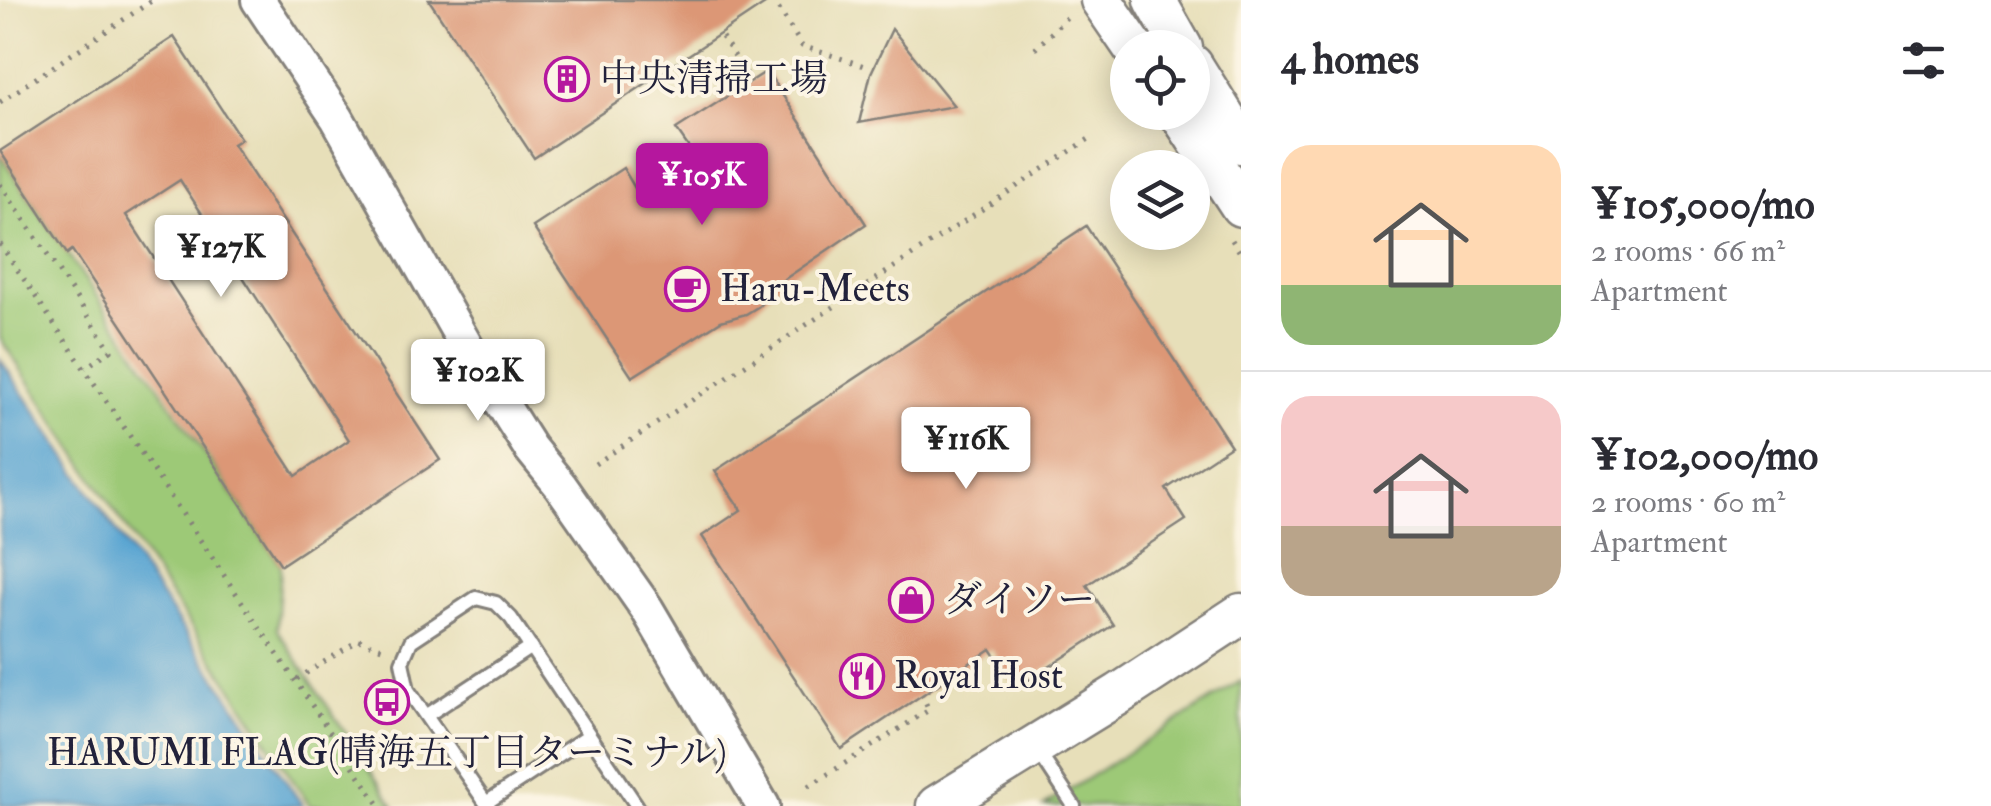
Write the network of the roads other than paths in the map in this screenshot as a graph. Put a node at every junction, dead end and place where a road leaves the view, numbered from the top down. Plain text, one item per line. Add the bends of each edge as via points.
1 (258, 0) edge
2 (1155, 0) edge
3 (1086, 6) edge
4 (1113, 30) edge
5 (1172, 30) edge
6 (1210, 94) edge
7 (1191, 130) edge
8 (1241, 143) edge
9 (1241, 206) edge
10 (1241, 614) edge
11 (531, 647) junction
12 (426, 716) junction
13 (590, 735) junction
14 (1035, 746) junction
15 (487, 804) edge
16 (637, 806) edge
17 (762, 806) edge
18 (937, 806) edge
19 (1074, 806) edge

1 - 17 street via 336,118 492,388 647,609
2 - 5 main road
3 - 4 main road
6 - 8 main road
7 - 9 main road
10 - 14 main road
11 - 12 lane
11 - 12 lane via 496,603 476,598 411,641 402,662 408,690
11 - 13 lane
12 - 15 lane
13 - 15 lane
13 - 16 lane
14 - 18 main road
14 - 19 lane

